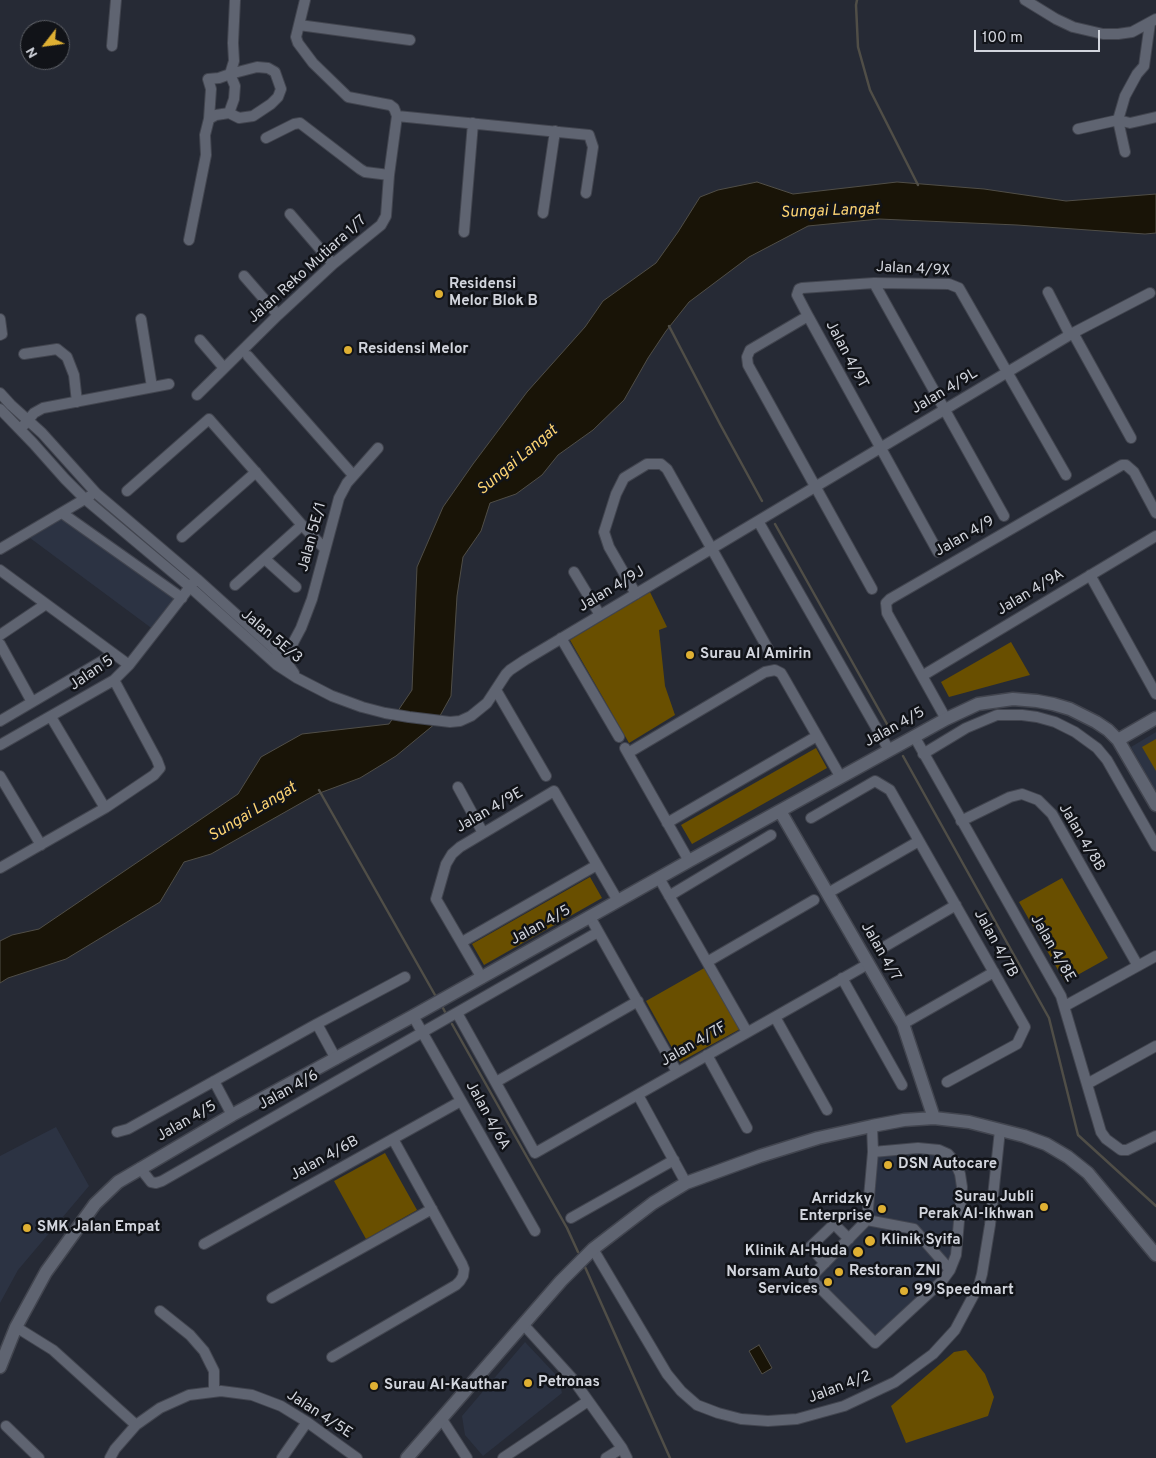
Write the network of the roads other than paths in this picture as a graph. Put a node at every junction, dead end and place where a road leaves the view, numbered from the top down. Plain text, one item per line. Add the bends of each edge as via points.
1 (116, 0) edge
2 (235, 0) edge
3 (305, 0) edge
4 (1025, 0) edge
5 (1153, 21) edge
6 (299, 25) junction
7 (410, 40) dead end
8 (112, 46) dead end
9 (230, 74) junction
10 (229, 113) junction
11 (397, 116) junction
12 (1156, 117) edge
13 (209, 119) junction
14 (1118, 120) junction
15 (473, 123) junction
16 (1078, 130) dead end
17 (554, 131) junction
18 (266, 138) dead end
19 (1125, 152) dead end
20 (389, 175) junction
21 (586, 193) dead end
22 (543, 213) dead end
23 (290, 214) dead end
24 (464, 232) dead end
25 (189, 240) dead end
26 (333, 264) junction
27 (244, 276) dead end
28 (874, 282) junction
29 (1048, 292) dead end
30 (1150, 293) dead end
31 (278, 315) junction
32 (808, 316) junction
33 (0, 319) edge
34 (141, 319) dead end
35 (1072, 334) junction
36 (0, 336) edge
37 (200, 340) dead end
38 (24, 354) dead end
39 (248, 356) dead end
40 (224, 368) junction
41 (1008, 372) junction
42 (169, 384) dead end
43 (152, 387) junction
44 (0, 393) edge
45 (197, 395) dead end
46 (77, 402) junction
47 (0, 409) edge
48 (944, 410) junction
49 (29, 420) junction
50 (20, 430) junction
51 (1131, 438) dead end
52 (378, 448) dead end
53 (880, 448) junction
54 (256, 472) junction
55 (1066, 475) dead end
56 (353, 476) junction
57 (815, 487) junction
58 (127, 491) dead end
59 (96, 493) junction
60 (85, 499) junction
61 (62, 513) junction
62 (1156, 513) edge
63 (1004, 516) dead end
64 (755, 523) junction
65 (302, 525) junction
66 (1156, 536) edge
67 (182, 537) dead end
68 (0, 549) edge
69 (325, 549) junction
70 (711, 549) junction
71 (938, 552) dead end
72 (265, 559) junction
73 (0, 570) edge
74 (574, 572) dead end
75 (1090, 575) junction
76 (194, 583) junction
77 (235, 585) dead end
78 (296, 587) dead end
79 (872, 589) dead end
80 (636, 594) junction
81 (182, 598) junction
82 (46, 604) junction
83 (600, 615) junction
84 (0, 635) edge
85 (561, 638) junction
86 (0, 644) edge
87 (292, 645) junction
88 (270, 646) junction
89 (768, 649) dead end
90 (114, 654) junction
91 (280, 661) junction
92 (130, 666) junction
93 (289, 667) junction
94 (922, 676) junction
95 (297, 678) junction
96 (114, 680) junction
97 (496, 690) junction
98 (1156, 694) edge
99 (32, 702) junction
100 (51, 717) junction
101 (1156, 718) edge
102 (946, 719) junction
103 (0, 721) edge
104 (816, 736) junction
105 (914, 736) junction
106 (1118, 740) junction
107 (0, 745) edge
108 (624, 746) junction
109 (889, 750) junction
110 (923, 754) junction
111 (0, 776) edge
112 (546, 776) dead end
113 (840, 776) junction
114 (458, 788) dead end
115 (1156, 805) edge
116 (104, 808) junction
117 (780, 811) junction
118 (811, 818) dead end
119 (961, 821) junction
120 (668, 823) junction
121 (483, 833) junction
122 (772, 835) dead end
123 (920, 841) junction
124 (41, 845) junction
125 (1156, 846) edge
126 (689, 861) junction
127 (597, 865) junction
128 (0, 868) edge
129 (659, 878) junction
130 (828, 893) junction
131 (669, 896) junction
132 (814, 900) dead end
133 (618, 901) junction
134 (956, 905) junction
135 (590, 917) junction
136 (598, 932) junction
137 (462, 942) junction
138 (884, 947) dead end
139 (1156, 956) edge
140 (707, 962) junction
141 (868, 964) junction
142 (1138, 966) junction
143 (994, 972) junction
144 (404, 977) dead end
145 (482, 978) junction
146 (842, 978) junction
147 (638, 1001) junction
148 (1065, 1006) junction
149 (457, 1013) junction
150 (413, 1016) junction
151 (775, 1017) junction
152 (317, 1024) junction
153 (903, 1024) junction
154 (748, 1032) junction
155 (422, 1033) junction
156 (1156, 1046) edge
157 (707, 1056) junction
158 (336, 1058) junction
159 (678, 1072) junction
160 (214, 1081) junction
161 (496, 1082) junction
162 (947, 1082) dead end
163 (1087, 1084) junction
164 (902, 1085) dead end
165 (638, 1095) junction
166 (461, 1101) junction
167 (827, 1110) dead end
168 (232, 1115) junction
169 (934, 1118) junction
170 (872, 1126) junction
171 (747, 1128) dead end
172 (1000, 1130) junction
173 (117, 1132) dead end
174 (1156, 1136) edge
175 (393, 1139) junction
176 (873, 1152) junction
177 (674, 1160) junction
178 (140, 1168) junction
179 (686, 1183) junction
180 (432, 1209) junction
181 (571, 1218) dead end
182 (868, 1220) junction
183 (535, 1231) dead end
184 (849, 1239) junction
185 (204, 1244) dead end
186 (594, 1249) junction
187 (1156, 1256) edge
188 (825, 1263) junction
189 (950, 1270) junction
190 (272, 1298) dead end
191 (160, 1311) dead end
192 (523, 1324) junction
193 (16, 1327) junction
194 (332, 1357) dead end
195 (0, 1367) edge
196 (214, 1391) junction
197 (588, 1401) junction
198 (441, 1418) junction
199 (307, 1422) junction
200 (136, 1425) junction
201 (6, 1426) dead end
202 (622, 1448) junction
203 (39, 1458) edge
204 (110, 1458) edge
205 (282, 1458) edge
206 (357, 1458) edge
207 (407, 1458) edge
208 (467, 1458) edge
209 (503, 1458) edge
210 (606, 1458) edge
211 (627, 1458) edge

1 - 8 street
2 - 9 street via 234,61
3 - 6 street
4 - 5 street via 1073,27 1103,34 1132,32
5 - 14 street via 1144,66 1125,96
6 - 7 street
6 - 11 street via 298,43 313,63 348,97 390,105
9 - 10 street via 235,86
9 - 10 street via 257,67 268,68 275,72 281,89 270,104 253,116 239,118
9 - 13 street via 208,78 211,89
10 - 13 street
11 - 15 street
11 - 20 street, Jalan Reko Mutiara 1/7
12 - 14 street via 1130,123
13 - 25 street via 205,135 206,155
14 - 16 street
14 - 19 street
15 - 17 street
15 - 24 street
17 - 21 street via 589,135 593,147
17 - 22 street
18 - 20 street via 300,123 365,172
20 - 26 street, Jalan Reko Mutiara 1/7 via 386,216 381,225
23 - 26 street
26 - 31 street, Jalan Reko Mutiara 1/7
27 - 31 street
28 - 32 street, Jalan 4/9X via 799,289 797,295
28 - 41 street, Jalan 4/9X via 949,284 959,288
28 - 48 street
29 - 35 street
30 - 35 street, Jalan 4/9L
31 - 40 street, Jalan Reko Mutiara 1/7
32 - 53 street, Jalan 4/9T
32 - 57 street, Jalan 4/9T via 750,350 747,357 748,365
33 - 36 street
34 - 43 street
35 - 41 street, Jalan 4/9L
35 - 51 street
37 - 40 street
38 - 46 street via 57,349 67,357 74,375
39 - 56 street
40 - 45 street, Jalan Reko Mutiara 1/7
41 - 48 street, Jalan 4/9L
41 - 55 street
42 - 43 street
43 - 46 street
44 - 49 street, Jalan 5E/3
46 - 49 street via 43,408
47 - 50 street, Jalan 5E/3
48 - 53 street, Jalan 4/9L
48 - 63 street
49 - 50 street
49 - 59 street, Jalan 5E/3
50 - 60 street, Jalan 5E/3
52 - 56 street, Jalan 5E/1
53 - 57 street, Jalan 4/9L
53 - 71 street, Jalan 4/9T
54 - 58 street via 210,419
54 - 65 street
54 - 67 street
56 - 69 street, Jalan 5E/1 via 339,498
57 - 64 street, Jalan 4/9L
57 - 79 street
59 - 60 street
59 - 76 street, Jalan 5E/3
60 - 61 street
60 - 76 street, Jalan 5E/3
61 - 68 street
61 - 81 street
62 - 94 street, Jalan 4/9 via 1134,472 1122,464 890,598 886,603 887,612
64 - 70 street, Jalan 4/9J
64 - 109 street
65 - 69 street
65 - 72 street
66 - 75 street, Jalan 4/9A
69 - 87 street, Jalan 5E/1 via 312,598
70 - 80 street, Jalan 4/9J
70 - 80 street via 667,469 661,464 647,464 624,478 604,532
70 - 89 street
72 - 77 street
72 - 78 street
73 - 82 street
74 - 83 street
75 - 94 street, Jalan 4/9A
75 - 98 street
76 - 81 street, Jalan 5
76 - 88 street, Jalan 5E/3
76 - 91 street, Jalan 5E/3
80 - 83 street, Jalan 4/9J
81 - 92 street, Jalan 5
82 - 84 street
82 - 90 street
83 - 85 street, Jalan 4/9J
85 - 97 street, Jalan 4/9J via 510,670
85 - 108 street
86 - 99 street
87 - 88 street
87 - 91 street, Jalan 5E/1
87 - 93 street, Jalan 5E/1
88 - 91 street, Jalan 5E/3
90 - 92 street
90 - 99 street
91 - 93 street, Jalan 5E/3
91 - 95 street, Jalan 5E/3
92 - 96 street, Jalan 5
93 - 95 street, Jalan 5E/3
94 - 102 street, Jalan 4/9
95 - 97 street, Jalan 4/9J via 362,707 450,722 471,716 487,703
96 - 100 street, Jalan 5
96 - 116 street via 160,768
97 - 112 street
99 - 103 street
100 - 107 street, Jalan 5
100 - 116 street
101 - 106 street
102 - 105 street, Jalan 4/5
102 - 106 street, Jalan 4/5 via 978,704 1012,699 1037,701 1083,715
104 - 108 street via 784,678 775,670 765,672
104 - 113 street
104 - 120 street
105 - 109 street, Jalan 4/5
105 - 110 street, Jalan 4/8E
106 - 115 street, Jalan 4/5
108 - 120 street
109 - 113 street, Jalan 4/5
110 - 119 street, Jalan 4/8E
110 - 125 street via 966,728 997,715 1022,715 1055,722 1097,748 1107,760
111 - 124 street
113 - 117 street, Jalan 4/5
114 - 121 street
116 - 124 street
117 - 126 street, Jalan 4/5
117 - 130 street, Jalan 4/7
118 - 123 street, Jalan 4/7B via 875,781 890,790
119 - 142 street, Jalan 4/8B via 1010,797 1022,794 1038,800 1052,814
119 - 148 street, Jalan 4/8E
120 - 126 street
121 - 127 street, Jalan 4/9E via 554,790
121 - 137 street, Jalan 4/9E via 452,854 436,899
122 - 131 street
123 - 130 street
123 - 134 street, Jalan 4/7B
124 - 128 street
126 - 129 street, Jalan 4/5
127 - 133 street, Jalan 4/9E
127 - 137 street
129 - 131 street
129 - 133 street, Jalan 4/5
130 - 141 street, Jalan 4/7
131 - 140 street
132 - 140 street
133 - 135 street, Jalan 4/5
134 - 138 street
134 - 143 street, Jalan 4/7B
135 - 136 street
135 - 145 street, Jalan 4/5
136 - 147 street
136 - 149 street, Jalan 4/6
137 - 145 street, Jalan 4/9E
139 - 142 street
140 - 154 street
141 - 146 street, Jalan 4/7F
141 - 153 street, Jalan 4/7
142 - 148 street
143 - 153 street
143 - 162 street, Jalan 4/7B via 1025,1027 1017,1044
144 - 152 street
145 - 150 street, Jalan 4/5
146 - 151 street, Jalan 4/7F
146 - 164 street
147 - 159 street
147 - 161 street
148 - 163 street, Jalan 4/8E
149 - 155 street, Jalan 4/6
149 - 161 street
150 - 155 street, Jalan 4/6A
150 - 158 street, Jalan 4/5
151 - 154 street, Jalan 4/7F
151 - 167 street
152 - 158 street
152 - 160 street
153 - 169 street, Jalan 4/7
154 - 157 street, Jalan 4/7F
155 - 166 street, Jalan 4/6A
155 - 178 street, Jalan 4/6 via 162,1182 152,1182
156 - 163 street
157 - 159 street, Jalan 4/7F
157 - 171 street
158 - 168 street, Jalan 4/5
159 - 165 street, Jalan 4/7F
160 - 168 street
160 - 173 street
161 - 165 street, Jalan 4/7F via 535,1153
163 - 174 street, Jalan 4/8E via 1101,1132 1115,1146 1127,1150
165 - 177 street
166 - 175 street, Jalan 4/6B
166 - 183 street, Jalan 4/6A
168 - 178 street, Jalan 4/5
169 - 170 street
169 - 172 street
170 - 176 street
170 - 179 street via 818,1138
172 - 186 street, Jalan 4/2 via 981,1280 955,1330 933,1354 895,1382 844,1406 797,1419 768,1421 741,1420 697,1405 667,1374
172 - 187 street via 1046,1144 1088,1173
175 - 180 street
175 - 185 street, Jalan 4/6B
176 - 182 street
176 - 189 street via 918,1148 939,1150 955,1162 962,1188 956,1255
177 - 179 street
177 - 181 street
178 - 193 street, Jalan 4/5 via 118,1182 90,1210 46,1272
179 - 186 street via 653,1203
180 - 190 street
180 - 194 street via 464,1269 460,1281
182 - 184 street
182 - 189 street via 914,1229
184 - 188 street
184 - 188 street via 834,1224 810,1247
186 - 192 street
188 - 189 street via 814,1274 814,1282 875,1343
191 - 196 street via 204,1351 214,1372
192 - 197 street via 572,1378
192 - 198 street
193 - 195 street, Jalan 4/5
193 - 200 street via 53,1350
196 - 199 street, Jalan 4/5E via 252,1395 281,1406
196 - 200 street, Jalan 4/5E via 189,1395 160,1408
197 - 202 street
197 - 209 street
198 - 207 street
198 - 208 street
199 - 205 street
199 - 206 street, Jalan 4/5E
200 - 204 street, Jalan 4/5E
201 - 203 street
202 - 210 street
202 - 211 street

